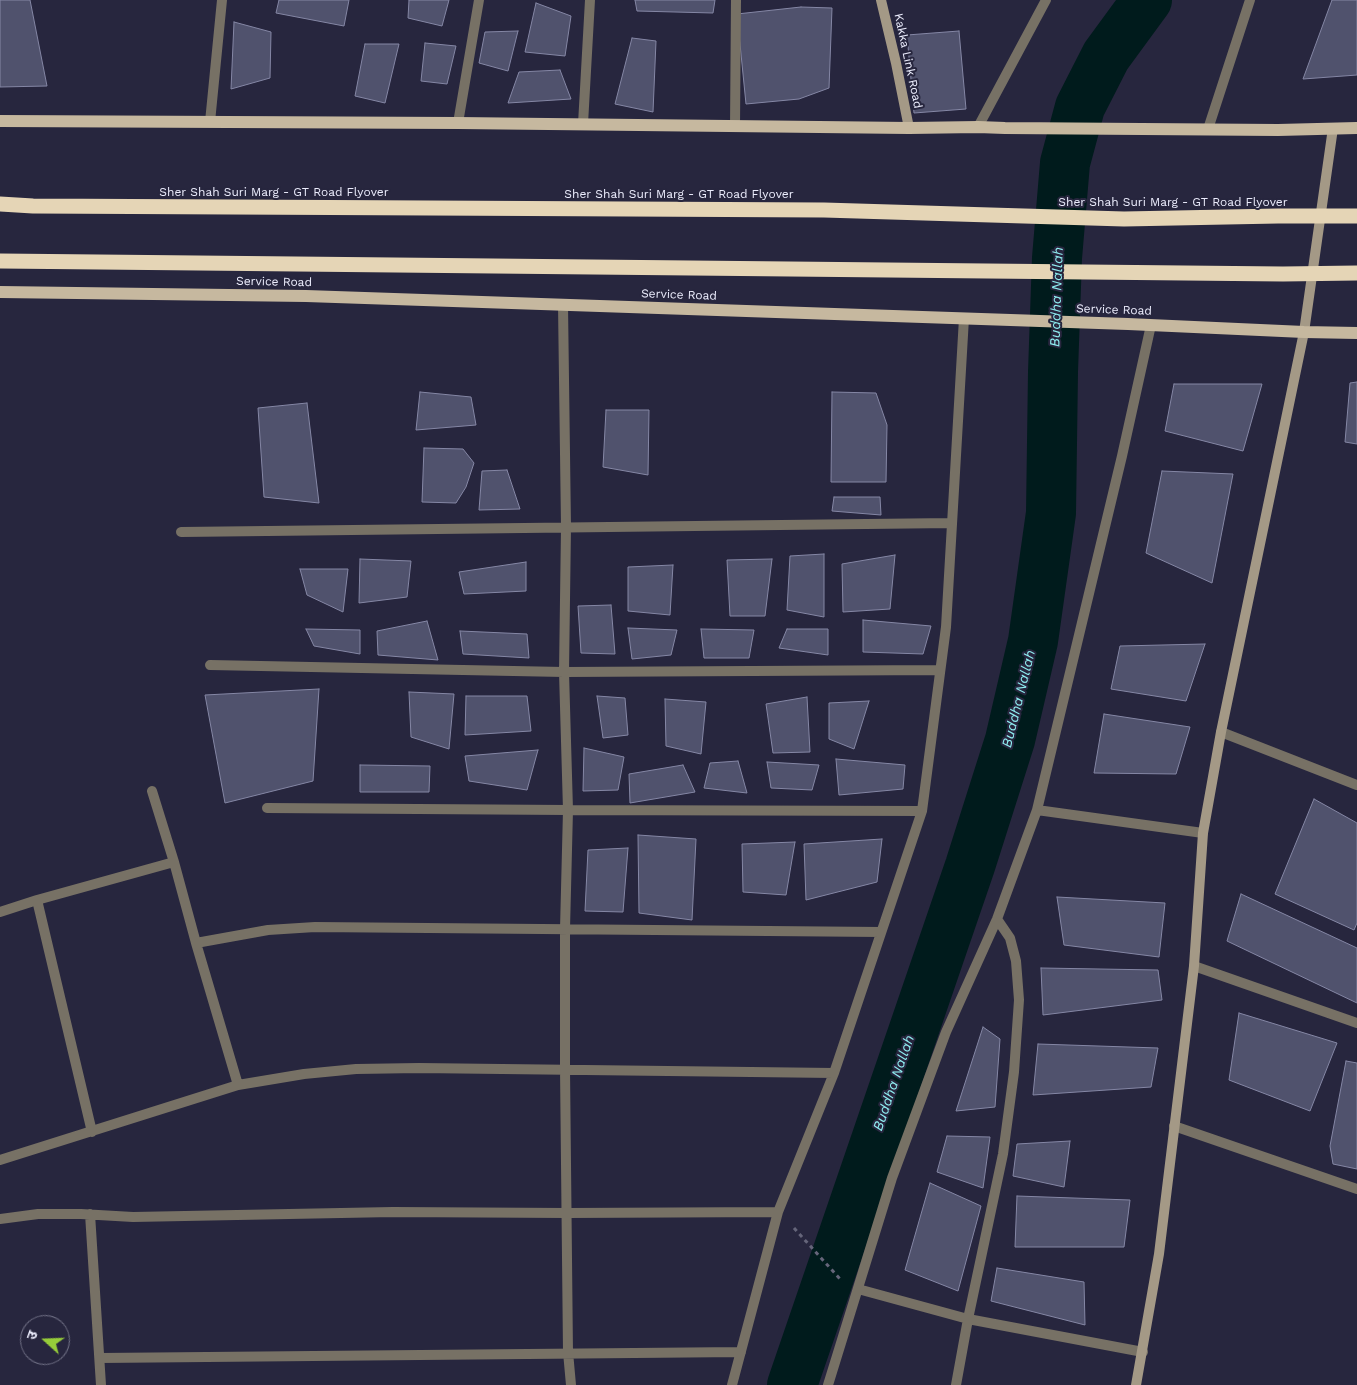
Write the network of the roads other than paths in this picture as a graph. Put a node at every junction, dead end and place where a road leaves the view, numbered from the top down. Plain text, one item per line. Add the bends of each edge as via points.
1 (222, 0) edge
2 (479, 0) edge
3 (590, 0) edge
4 (736, 0) edge
5 (881, 0) edge
6 (1046, 0) edge
7 (1250, 0) edge
8 (0, 121) edge
9 (210, 122) junction
10 (458, 123) junction
11 (583, 124) junction
12 (978, 126) junction
13 (735, 127) junction
14 (909, 128) junction
15 (1333, 128) junction
16 (1357, 128) edge
17 (1208, 129) junction
18 (0, 204) edge
19 (1357, 216) edge
20 (0, 261) edge
21 (1357, 273) edge
22 (0, 292) edge
23 (563, 305) junction
24 (964, 318) junction
25 (1150, 325) junction
26 (1304, 332) junction
27 (1357, 333) edge
28 (952, 523) junction
29 (566, 526) junction
30 (181, 532) dead end
31 (210, 665) dead end
32 (940, 670) junction
33 (564, 672) junction
34 (1221, 732) junction
35 (1357, 785) edge
36 (152, 791) dead end
37 (267, 808) dead end
38 (568, 810) junction
39 (1037, 810) junction
40 (922, 811) junction
41 (1204, 833) junction
42 (174, 862) junction
43 (37, 900) junction
44 (0, 912) edge
45 (997, 919) junction
46 (565, 929) junction
47 (881, 932) junction
48 (196, 943) junction
49 (1194, 966) junction
50 (1357, 1023) edge
51 (565, 1069) junction
52 (834, 1073) junction
53 (238, 1085) junction
54 (1174, 1126) junction
55 (92, 1132) junction
56 (0, 1160) edge
57 (1357, 1189) edge
58 (778, 1212) junction
59 (567, 1213) junction
60 (90, 1214) junction
61 (0, 1219) edge
62 (858, 1289) junction
63 (968, 1319) junction
64 (568, 1352) junction
65 (741, 1352) junction
66 (1142, 1352) junction
67 (100, 1358) junction
68 (101, 1385) edge
69 (571, 1385) edge
70 (732, 1385) edge
71 (828, 1385) edge
72 (956, 1385) edge
73 (1136, 1385) edge

1 - 9 street
2 - 10 street
3 - 11 street
4 - 13 street
5 - 14 street, Kakka Link Road
6 - 12 street
7 - 17 street
8 - 9 main road
9 - 10 main road
10 - 11 main road
11 - 13 main road
12 - 14 main road
12 - 17 main road
13 - 14 main road
15 - 16 main road
15 - 17 main road
15 - 26 street
18 - 19 highway, Sher Shah Suri Marg - GT Road Flyover via 824,210 1124,219
20 - 21 highway
22 - 23 main road, Service Road via 306,296
23 - 24 main road, Service Road
23 - 29 street
24 - 25 main road, Service Road
24 - 28 street
25 - 26 main road, Service Road
25 - 39 street
26 - 27 main road, Service Road
26 - 34 street
28 - 29 street
28 - 32 street via 946,628
29 - 30 street
29 - 33 street
31 - 33 street
32 - 33 street
32 - 40 street
33 - 38 street
34 - 35 street
34 - 41 street
36 - 42 street
37 - 38 street
38 - 40 street
38 - 46 street
39 - 41 street
39 - 45 street
40 - 47 street
41 - 49 street
42 - 43 street
42 - 48 street
43 - 44 street
43 - 55 street
45 - 62 street via 946,1032 892,1178
45 - 63 street via 1010,938 1016,961 1019,1000 1014,1072 1004,1154
46 - 47 street
46 - 48 street via 315,927 268,930
46 - 51 street
47 - 52 street
48 - 53 street
49 - 50 street
49 - 54 street
51 - 52 street
51 - 53 street via 356,1069
51 - 59 street
52 - 58 street
53 - 55 street
54 - 57 street
54 - 66 street via 1159,1254
55 - 56 street
58 - 59 street
58 - 65 street
59 - 60 street via 393,1212 133,1217
59 - 64 street
60 - 61 street via 38,1214
60 - 67 street
62 - 63 street
62 - 71 street
63 - 66 street
63 - 72 street
64 - 65 street
64 - 67 street
64 - 69 street
65 - 70 street
66 - 73 street
67 - 68 street

